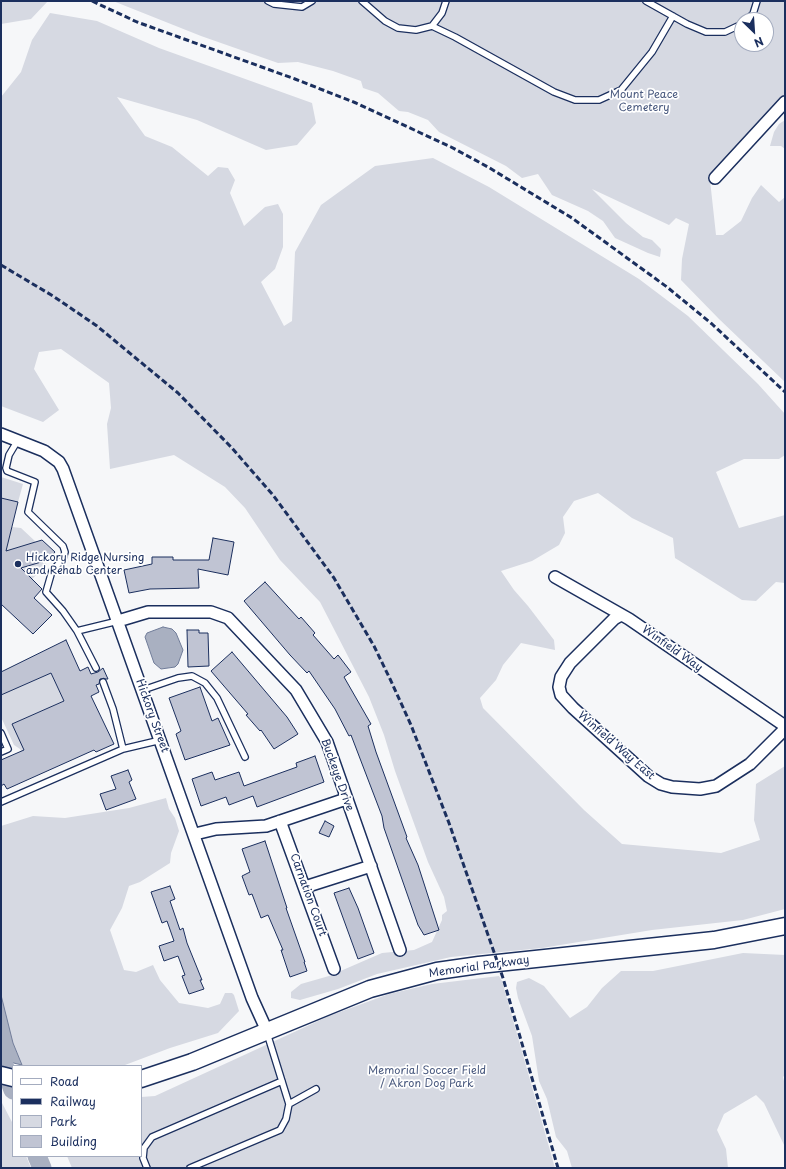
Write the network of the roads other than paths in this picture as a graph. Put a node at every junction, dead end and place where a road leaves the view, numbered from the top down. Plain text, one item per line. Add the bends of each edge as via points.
1 (268, 1) edge
2 (312, 1) edge
3 (362, 1) edge
4 (446, 1) edge
5 (646, 1) edge
6 (757, 1) edge
7 (754, 12) edge
8 (673, 16) junction
9 (432, 26) junction
10 (734, 28) edge
11 (785, 102) edge
12 (715, 178) dead end
13 (1, 434) edge
14 (18, 440) junction
15 (3, 469) edge
16 (556, 577) dead end
17 (621, 615) junction
18 (118, 621) junction
19 (77, 631) junction
20 (96, 668) dead end
21 (103, 682) dead end
22 (143, 690) junction
23 (785, 726) edge
24 (785, 729) edge
25 (1, 733) edge
26 (161, 740) junction
27 (123, 749) junction
28 (1, 752) edge
29 (245, 758) dead end
30 (346, 799) junction
31 (1, 802) edge
32 (280, 821) junction
33 (195, 834) junction
34 (371, 866) junction
35 (306, 887) junction
36 (785, 926) edge
37 (400, 950) dead end
38 (334, 969) dead end
39 (266, 1031) junction
40 (1, 1075) edge
41 (12, 1078) edge
42 (142, 1079) edge
43 (282, 1081) junction
44 (316, 1089) dead end
45 (289, 1104) junction
46 (147, 1168) edge
47 (190, 1168) edge

1 - 2 lane via 302,7
3 - 9 lane via 398,28 416,30
4 - 9 lane via 442,13
5 - 8 lane
6 - 7 lane
8 - 9 lane via 652,52 621,90 599,100 575,100 554,92
8 - 10 lane via 706,32 725,32
11 - 12 street
13 - 14 street, Hickory Street
14 - 15 lane
14 - 18 street, Hickory Street via 52,456 63,469
15 - 19 lane via 35,482 28,512 64,548 65,555 52,571 46,592
16 - 17 street, Winfield Way
17 - 23 street, Winfield Way
17 - 24 street, Winfield Way East via 570,663 561,677 559,687 561,694 573,708 648,776 672,787 700,789 716,786 750,764
18 - 19 lane
18 - 22 street, Hickory Street
18 - 30 street, Buckeye Drive via 148,612 211,612 228,618 299,694 327,742
19 - 20 lane
21 - 27 lane via 114,709
22 - 26 street, Hickory Street
22 - 29 lane via 192,676 204,683 217,698
25 - 28 lane via 8,749
26 - 27 lane
26 - 33 street, Hickory Street
27 - 31 lane
30 - 32 street
30 - 34 street, Buckeye Drive
32 - 33 street via 266,826 216,828
32 - 35 street, Carnation Court
33 - 39 street, Hickory Street
34 - 35 street
34 - 37 street, Buckeye Drive
35 - 38 street, Carnation Court
36 - 39 main road, Memorial Parkway via 714,940 480,964 437,971 370,989
39 - 42 main road, Memorial Parkway via 192,1062
39 - 43 lane
40 - 41 main road
43 - 45 lane
43 - 46 lane via 152,1137 144,1148 143,1158
44 - 45 lane
45 - 47 lane via 286,1119 280,1130

